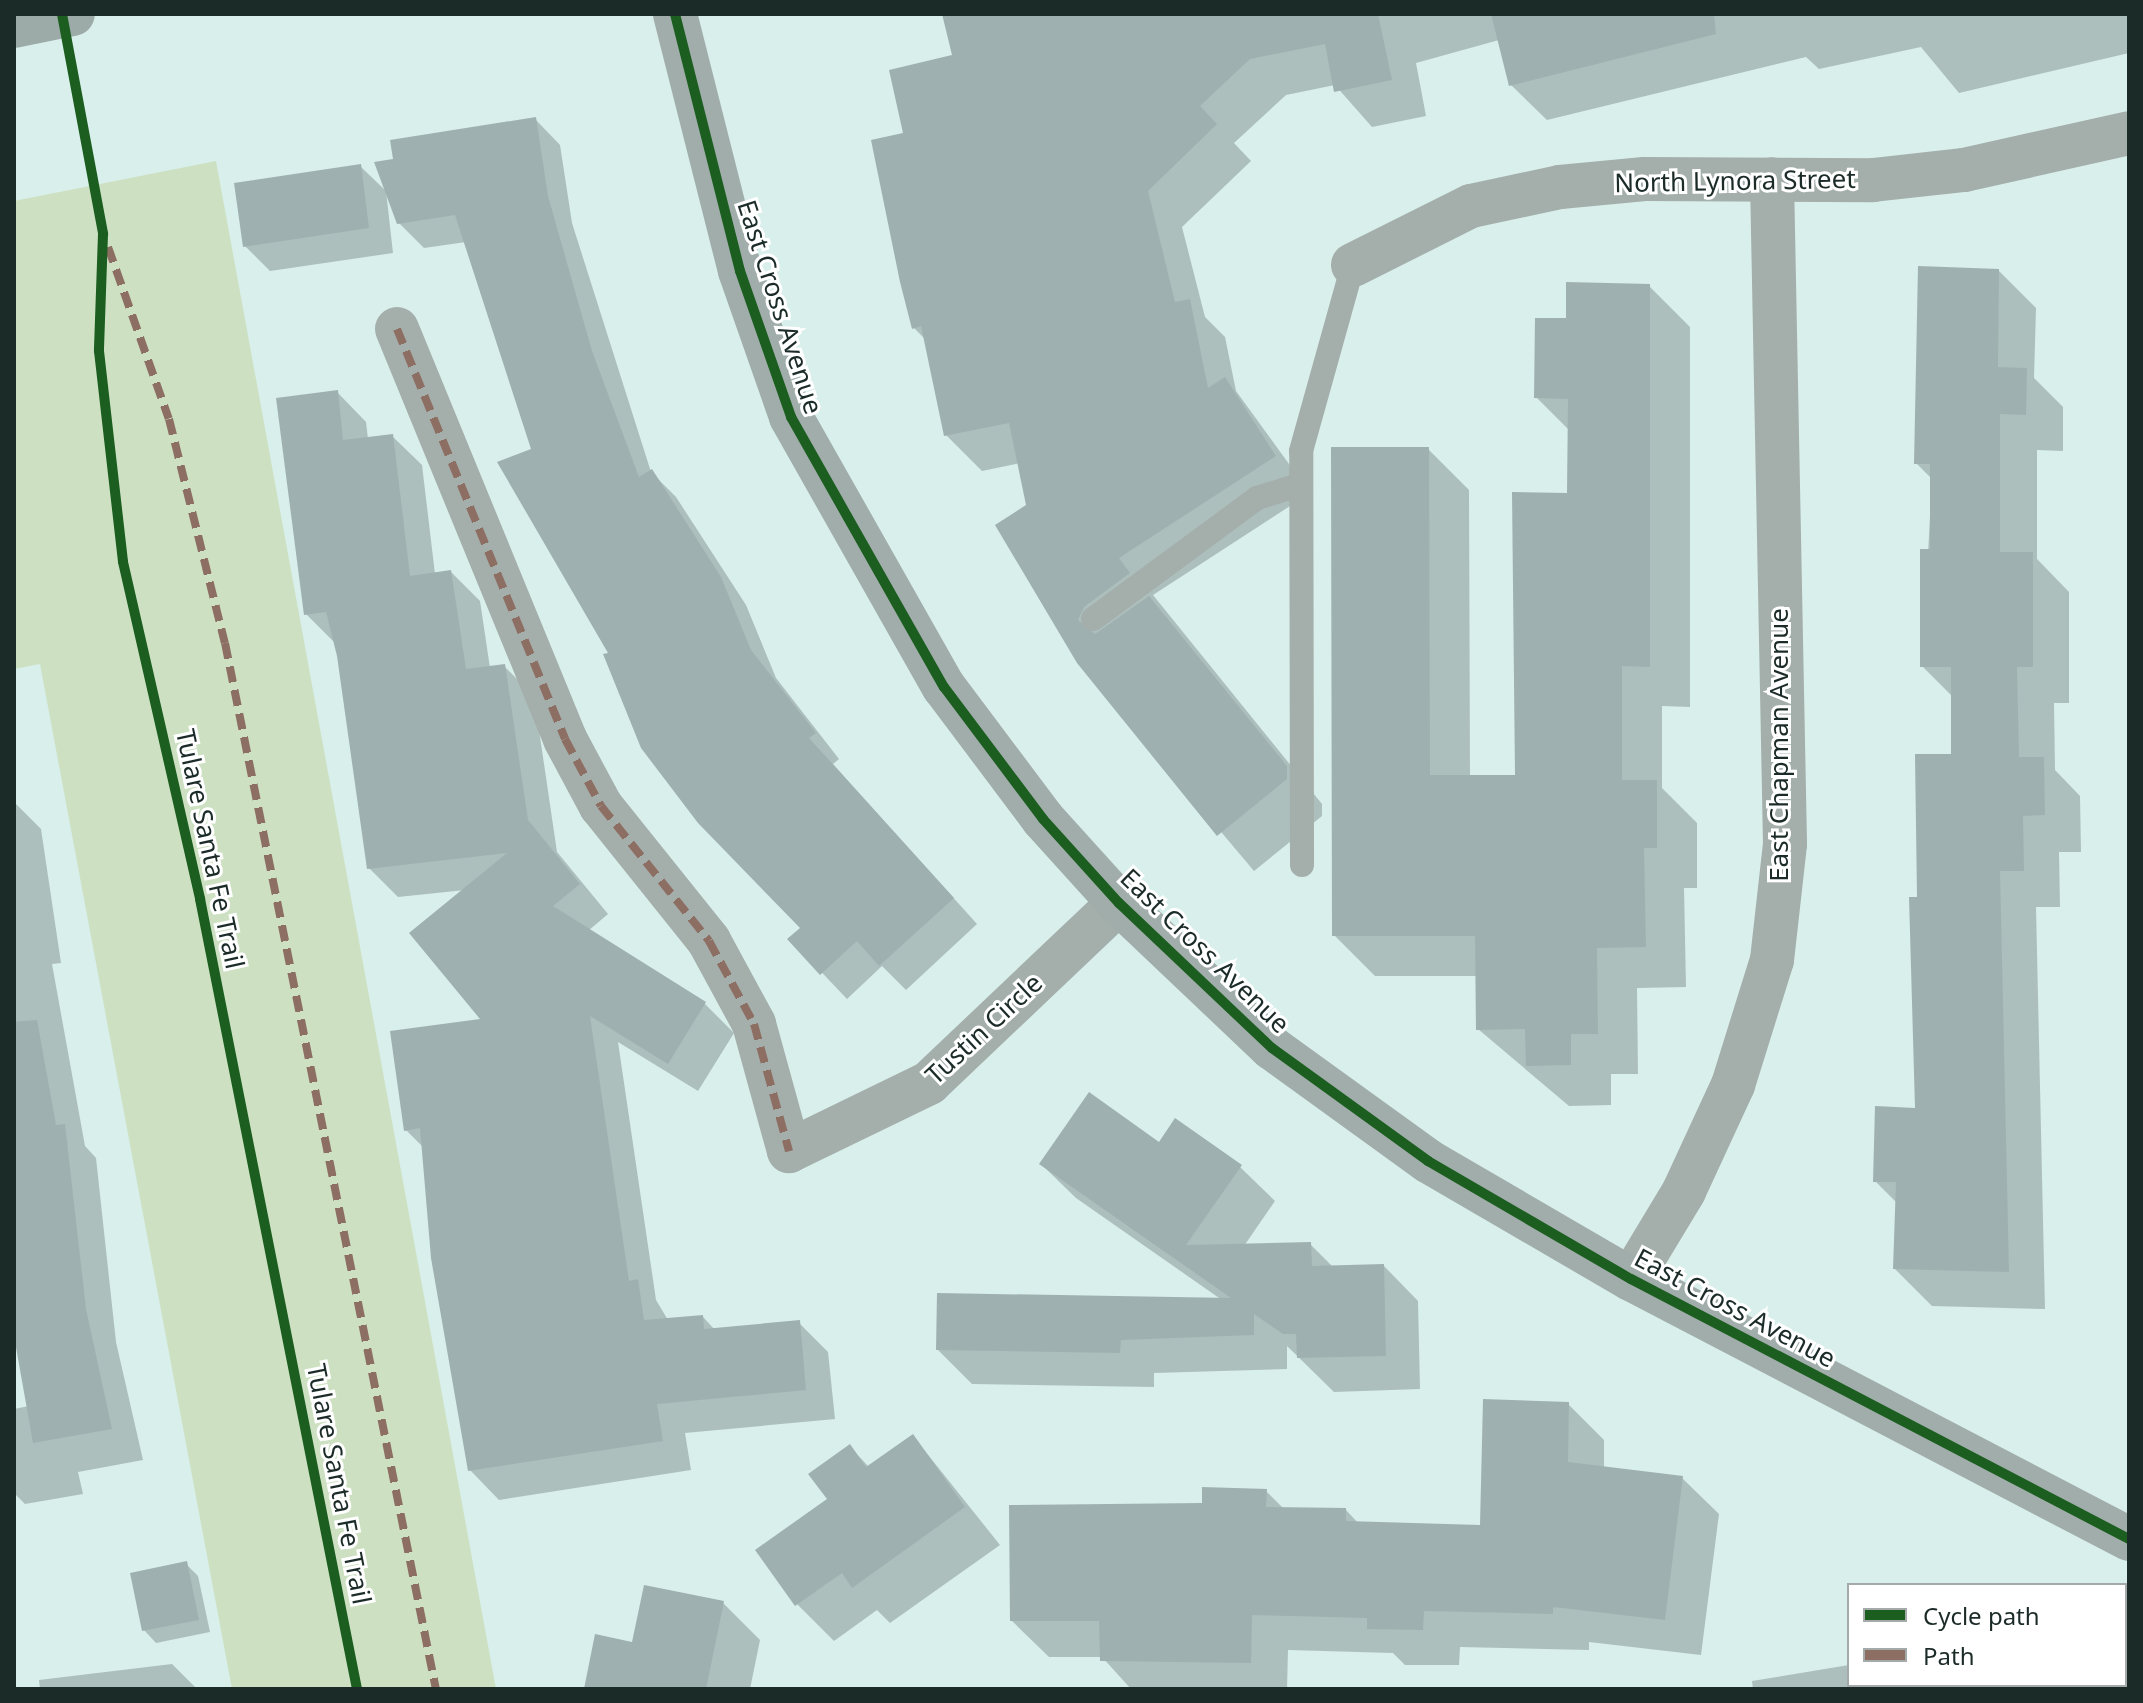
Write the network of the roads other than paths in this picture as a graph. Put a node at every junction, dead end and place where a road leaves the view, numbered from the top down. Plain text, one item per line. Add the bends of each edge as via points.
1 (73, 14) edge
2 (14, 26) edge
3 (678, 32) edge
4 (2129, 133) edge
5 (1772, 179) junction
6 (1353, 265) joint
7 (397, 329) dead end
8 (1299, 485) junction
9 (1093, 619) dead end
10 (1302, 865) dead end
11 (1119, 903) junction
12 (1631, 1279) junction
13 (2129, 1539) edge

1 - 2 highway
3 - 11 street, East Cross Avenue via 740,271 791,417 944,687 1043,819
4 - 5 street, North Lynora Street via 1964,170 1873,180
5 - 6 street, North Lynora Street via 1560,187 1471,206
5 - 12 street, East Chapman Avenue via 1785,844 1772,960 1733,1085 1684,1191
6 - 8 lane via 1323,357
7 - 11 street, Tustin Circle via 565,739 601,806 709,941 732,982 754,1024 789,1151 929,1083
8 - 9 lane via 1257,498
8 - 10 lane
11 - 12 street, East Cross Avenue via 1272,1048 1428,1161
12 - 13 street, East Cross Avenue

